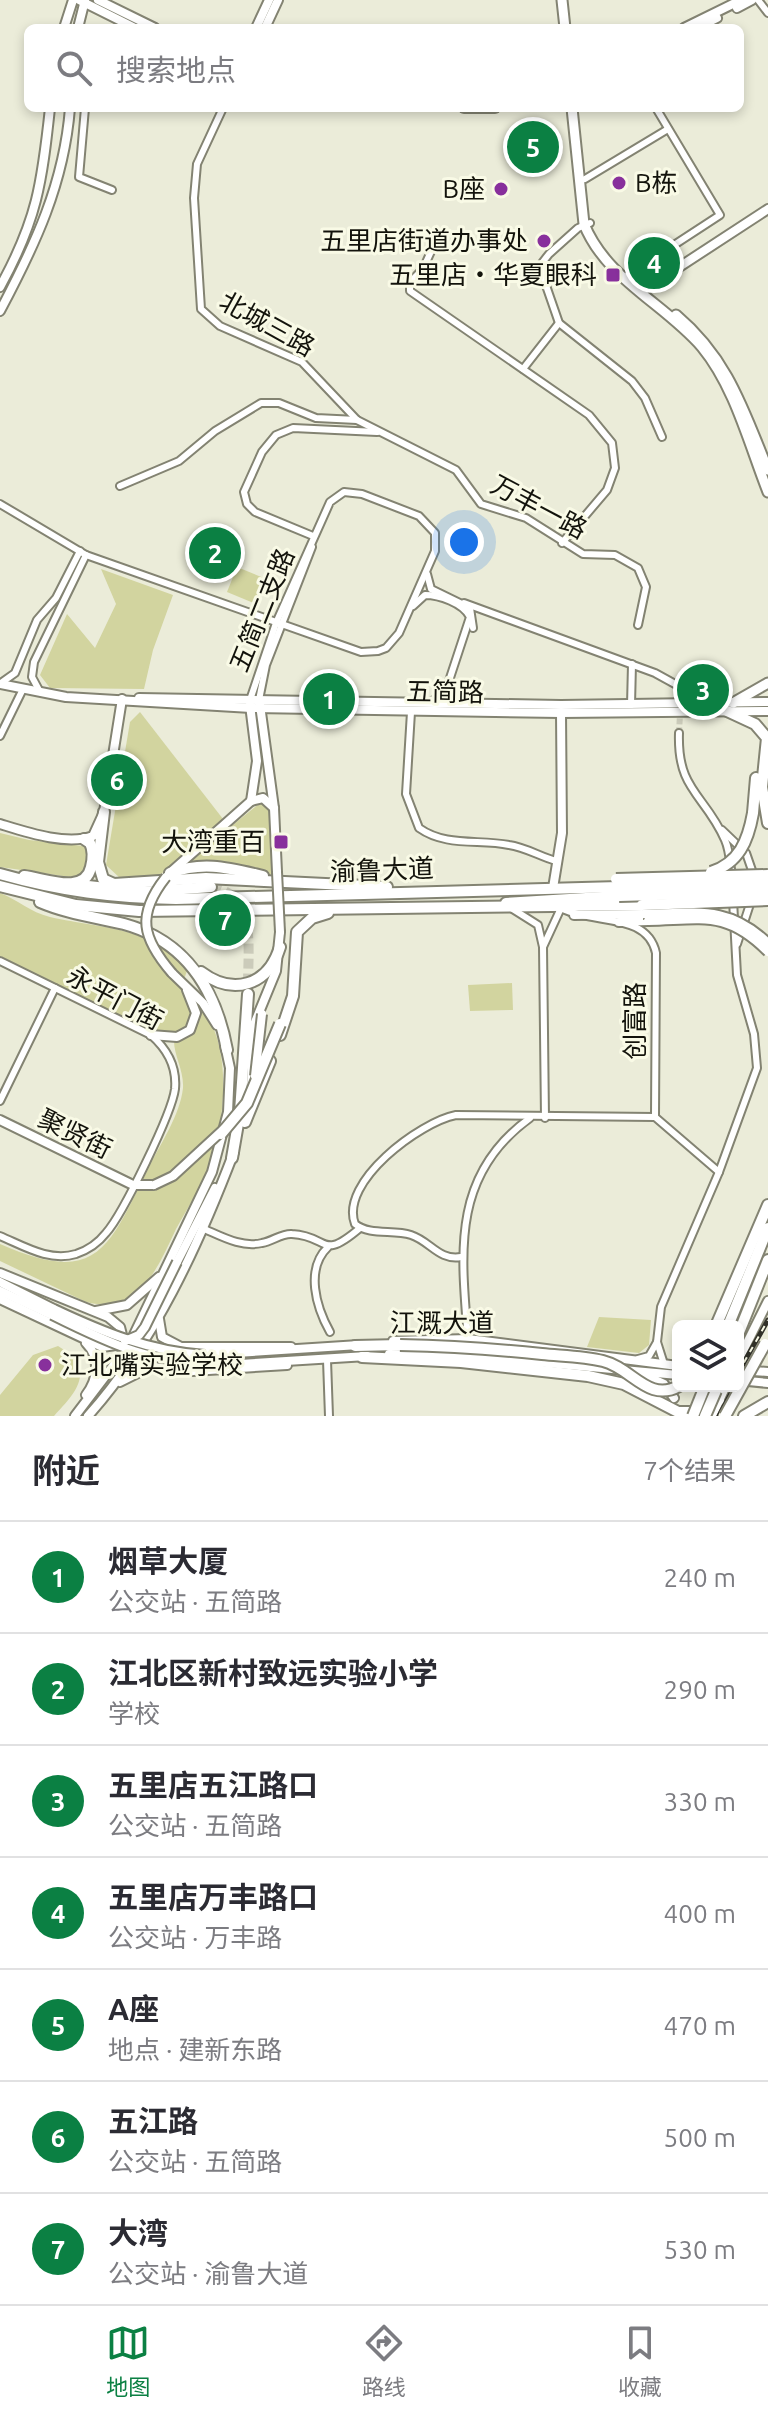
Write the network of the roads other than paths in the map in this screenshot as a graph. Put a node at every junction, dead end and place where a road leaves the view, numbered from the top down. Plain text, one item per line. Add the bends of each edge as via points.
1 (98, 0) edge
2 (269, 0) edge
3 (278, 0) edge
4 (565, 0) edge
5 (741, 0) edge
6 (755, 0) edge
7 (80, 1) edge
8 (768, 13) edge
9 (66, 24) edge
10 (78, 24) edge
11 (127, 24) edge
12 (147, 24) edge
13 (258, 24) edge
14 (267, 24) edge
15 (568, 24) edge
16 (692, 24) edge
17 (705, 24) edge
18 (49, 112) edge
19 (69, 112) edge
20 (85, 112) edge
21 (221, 112) edge
22 (575, 112) edge
23 (576, 112) edge
24 (658, 112) edge
25 (668, 129) junction
26 (60, 172) junction
27 (78, 174) junction
28 (585, 179) junction
29 (112, 190) dead end
30 (768, 209) edge
31 (587, 224) junction
32 (433, 247) dead end
33 (627, 276) junction
34 (0, 287) edge
35 (644, 290) junction
36 (0, 311) edge
37 (559, 323) junction
38 (523, 369) junction
39 (357, 420) junction
40 (387, 434) junction
41 (662, 437) dead end
42 (768, 470) edge
43 (120, 486) dead end
44 (768, 492) edge
45 (0, 504) edge
46 (313, 536) junction
47 (562, 543) junction
48 (83, 553) junction
49 (428, 565) junction
50 (464, 603) junction
51 (408, 611) junction
52 (474, 618) junction
53 (503, 618) junction
54 (279, 624) junction
55 (638, 625) dead end
56 (469, 626) junction
57 (632, 664) junction
58 (768, 683) edge
59 (0, 684) edge
60 (675, 684) dead end
61 (23, 689) junction
62 (40, 692) junction
63 (122, 699) junction
64 (768, 702) edge
65 (425, 703) junction
66 (255, 704) junction
67 (454, 704) junction
68 (631, 706) junction
69 (730, 707) junction
70 (768, 711) edge
71 (411, 712) junction
72 (561, 713) junction
73 (679, 733) tunnel mouth
74 (0, 736) edge
75 (768, 738) edge
76 (251, 801) junction
77 (274, 808) junction
78 (104, 812) junction
79 (766, 818) edge
80 (0, 824) edge
81 (718, 827) junction
82 (84, 839) junction
83 (556, 861) junction
84 (0, 874) edge
85 (168, 875) junction
86 (768, 875) edge
87 (694, 877) junction
88 (288, 882) junction
89 (70, 884) junction
90 (768, 884) edge
91 (211, 887) tunnel mouth
92 (618, 887) junction
93 (4, 888) edge
94 (553, 888) junction
95 (421, 891) junction
96 (768, 892) edge
97 (768, 900) edge
98 (484, 904) junction
99 (511, 908) junction
100 (561, 908) junction
101 (348, 909) junction
102 (644, 913) junction
103 (574, 915) junction
104 (619, 922) junction
105 (768, 943) edge
106 (280, 947) junction
107 (543, 947) junction
108 (768, 952) edge
109 (735, 959) junction
110 (0, 961) edge
111 (193, 966) junction
112 (272, 982) junction
113 (185, 986) junction
114 (55, 988) junction
115 (293, 988) junction
116 (248, 994) tunnel mouth
117 (151, 1035) junction
118 (227, 1050) junction
119 (0, 1101) edge
120 (655, 1117) junction
121 (531, 1118) junction
122 (545, 1118) junction
123 (0, 1120) edge
124 (245, 1122) junction
125 (221, 1134) junction
126 (230, 1161) junction
127 (719, 1172) junction
128 (133, 1185) junction
129 (768, 1205) edge
130 (201, 1228) junction
131 (360, 1228) junction
132 (768, 1228) edge
133 (0, 1236) edge
134 (328, 1247) junction
135 (461, 1257) junction
136 (768, 1260) edge
137 (174, 1261) junction
138 (0, 1273) edge
139 (0, 1282) edge
140 (0, 1291) edge
141 (0, 1299) edge
142 (768, 1301) edge
143 (90, 1311) junction
144 (53, 1312) junction
145 (160, 1313) junction
146 (719, 1320) edge
147 (730, 1320) edge
148 (744, 1320) edge
149 (330, 1332) dead end
150 (76, 1335) junction
151 (468, 1339) junction
152 (767, 1341) edge
153 (657, 1342) junction
154 (108, 1343) junction
155 (129, 1345) junction
156 (143, 1345) junction
157 (355, 1346) junction
158 (181, 1347) junction
159 (299, 1347) junction
160 (744, 1349) edge
161 (362, 1357) junction
162 (122, 1358) junction
163 (327, 1360) junction
164 (632, 1360) junction
165 (132, 1361) junction
166 (307, 1361) junction
167 (664, 1364) junction
168 (672, 1365) edge
169 (153, 1366) junction
170 (744, 1370) edge
171 (768, 1372) edge
172 (638, 1373) junction
173 (672, 1375) edge
174 (744, 1381) edge
175 (768, 1383) edge
176 (672, 1388) edge
177 (703, 1392) edge
178 (721, 1392) edge
179 (721, 1392) edge
180 (722, 1392) edge
181 (640, 1393) junction
182 (105, 1397) junction
183 (674, 1398) dead end
184 (768, 1402) edge
185 (68, 1416) edge
186 (75, 1416) edge
187 (88, 1416) edge
188 (329, 1416) edge
189 (661, 1416) edge
190 (693, 1416) edge
191 (705, 1416) edge
192 (712, 1416) edge
193 (725, 1416) edge
194 (744, 1416) edge

1 - 12 main road
2 - 13 main road
3 - 14 main road
4 - 15 main road
5 - 16 main road
6 - 8 street
6 - 17 main road
7 - 9 main road
7 - 10 main road
7 - 11 main road
18 - 34 main road via 37,206
19 - 26 main road
20 - 27 street
21 - 39 street, 北城三路 via 197,164 201,309 220,326 302,362
22 - 31 main road
23 - 28 main road
24 - 25 street
25 - 28 street
25 - 33 street via 720,215
26 - 27 street
26 - 36 main road via 46,219
27 - 29 street
28 - 31 main road
30 - 35 main road
31 - 33 main road
31 - 37 street via 549,254 541,269
32 - 38 street via 410,282 410,291
33 - 35 main road
35 - 42 main road via 692,328 724,367
35 - 44 main road via 718,370
37 - 38 street
37 - 41 street via 632,381
38 - 47 street via 589,415 612,443 615,468 607,490
39 - 40 street, 万丰一路
39 - 43 street, 万丰一路 via 316,418 279,403 261,403 179,461
40 - 46 street via 358,428 293,428 276,435 262,452 246,485 247,504
40 - 47 street, 万丰一路 via 456,470 481,504 526,518
45 - 48 street
46 - 49 street, 五简二支路 via 337,495 362,494 426,520 436,542
46 - 54 street, 五简二支路
47 - 55 street, 万丰一路 via 583,554 615,555 643,574 646,587
48 - 54 street
48 - 59 street via 37,620 12,677
48 - 62 street via 34,662 32,677
49 - 50 street via 431,589
49 - 51 street, 五简二支路
50 - 52 street
50 - 53 street
51 - 54 street, 五简二支路 via 393,641 370,653
51 - 56 street via 425,595 433,595 463,607
52 - 53 street
52 - 56 street
52 - 67 street via 449,694
53 - 57 street
54 - 66 street, 五简二支路
56 - 65 street via 445,693
57 - 60 street
57 - 68 street
58 - 69 main road
59 - 61 main road, 五简路
61 - 62 main road, 五简路
61 - 74 street
62 - 63 main road, 五简路
63 - 66 main road, 五简路 via 157,696
63 - 78 main road
64 - 69 main road, 五简路
65 - 66 main road, 五简路
65 - 67 main road, 五简路
66 - 71 main road, 五简路
66 - 76 main road via 257,761
66 - 77 main road
67 - 68 main road, 五简路
68 - 69 main road, 五简路
69 - 70 main road, 五简路
69 - 72 main road, 五简路
69 - 75 highway
71 - 72 main road, 五简路
71 - 83 street via 406,794 419,828 445,841 514,845
72 - 83 main road via 562,833
73 - 81 street via 683,777
75 - 79 highway via 762,787
75 - 87 highway, bridge via 745,842 722,868
76 - 77 main road via 263,798
76 - 85 main road
77 - 106 main road, bridge
78 - 82 main road via 96,833
78 - 88 highway via 99,869 108,882
80 - 82 main road
81 - 109 street via 733,881
81 - 109 street via 746,853 755,879
82 - 89 highway via 92,846 91,868 83,881
83 - 94 main road
84 - 89 highway
84 - 95 highway, 渝鲁大道 via 107,898
85 - 88 highway via 200,864
85 - 113 main road, bridge via 147,909 146,931 153,950
86 - 87 highway, bridge
87 - 92 highway, bridge
88 - 95 highway
89 - 91 highway via 142,892
90 - 92 highway, 渝鲁大道, bridge
92 - 94 highway, 渝鲁大道
92 - 96 highway, bridge
92 - 98 highway
93 - 101 highway, 渝鲁大道 via 130,911
93 - 111 highway via 63,911 141,930
94 - 95 highway, 渝鲁大道
97 - 102 highway, bridge
98 - 99 highway, 渝鲁大道
98 - 101 highway, 渝鲁大道
99 - 100 highway, 渝鲁大道
99 - 107 street via 538,925
100 - 102 highway, 渝鲁大道
100 - 103 street, 创富路
100 - 107 street
101 - 115 highway via 312,918 297,932
102 - 103 main road
102 - 104 main road
102 - 105 main road, bridge via 723,913 743,921
102 - 108 main road, bridge via 723,921
103 - 104 street, 创富路
104 - 120 street, 创富路 via 643,931 656,953
106 - 111 highway via 269,970 243,986 220,983
106 - 112 main road
107 - 122 street
109 - 127 street via 757,1068
110 - 114 street, 永平门街
111 - 118 highway via 218,1010
112 - 124 main road via 253,1027
112 - 125 main road, bridge via 253,1081
113 - 117 main road via 196,1013 190,1030 177,1037
113 - 118 main road via 216,1021
114 - 117 street, 永平门街
114 - 119 street
115 - 124 highway via 286,1021
115 - 125 highway, bridge via 247,1103
116 - 126 highway via 240,1112
117 - 128 street, 永平门街 via 169,1056 175,1087
118 - 137 main road via 225,1131
120 - 122 street
120 - 127 street
121 - 122 street
121 - 131 street via 456,1115 425,1127 402,1142 363,1184 353,1209
121 - 135 street via 498,1145 476,1180
123 - 128 main road, 聚贤街
124 - 126 main road
125 - 128 main road, bridge via 173,1176 154,1185
126 - 130 main road
126 - 137 main road
127 - 153 street via 661,1307
128 - 133 street, 永平门街 via 109,1231 76,1254 49,1256
129 - 146 highway
130 - 134 street via 244,1245 287,1233
130 - 145 main road
131 - 134 street
131 - 135 street via 415,1236 442,1256
132 - 147 highway
134 - 149 street via 320,1255 314,1286
135 - 151 street
136 - 148 highway
137 - 143 main road via 136,1300
137 - 154 main road, bridge via 139,1335
137 - 155 main road
138 - 143 main road
139 - 144 main road
140 - 144 main road
141 - 150 main road
142 - 160 main road
143 - 150 main road via 114,1320 120,1341 108,1348
144 - 154 main road, 江溉大道, bridge
144 - 159 main road, 江溉大道, bridge via 138,1345 205,1355
145 - 156 main road
145 - 158 main road via 162,1337
150 - 185 main road via 90,1346 96,1377
151 - 157 main road, 江溉大道
151 - 164 main road, 江溉大道
152 - 193 highway, bridge
153 - 164 street via 649,1356
153 - 167 street
154 - 166 main road, 江溉大道, bridge via 152,1359 224,1365
155 - 156 main road
155 - 162 main road
156 - 158 main road
156 - 165 main road
157 - 159 main road, 江溉大道
157 - 176 highway, bridge via 462,1346 599,1360 652,1390
158 - 159 main road
161 - 163 main road, 江溉大道
161 - 172 main road, 江溉大道 via 460,1355
161 - 181 highway via 588,1376
162 - 165 main road
162 - 186 main road
163 - 166 main road, 江溉大道
163 - 188 street
164 - 167 main road, 江溉大道
165 - 169 main road
165 - 182 main road
166 - 169 main road via 214,1372
167 - 168 main road, 江溉大道
169 - 182 main road via 130,1376
170 - 171 main road
172 - 173 main road, 江溉大道
172 - 183 main road via 664,1384
174 - 175 main road
177 - 190 highway, bridge
178 - 181 highway via 705,1412 678,1412
179 - 191 highway, bridge
180 - 192 main road
181 - 189 highway
182 - 187 main road
184 - 194 highway

